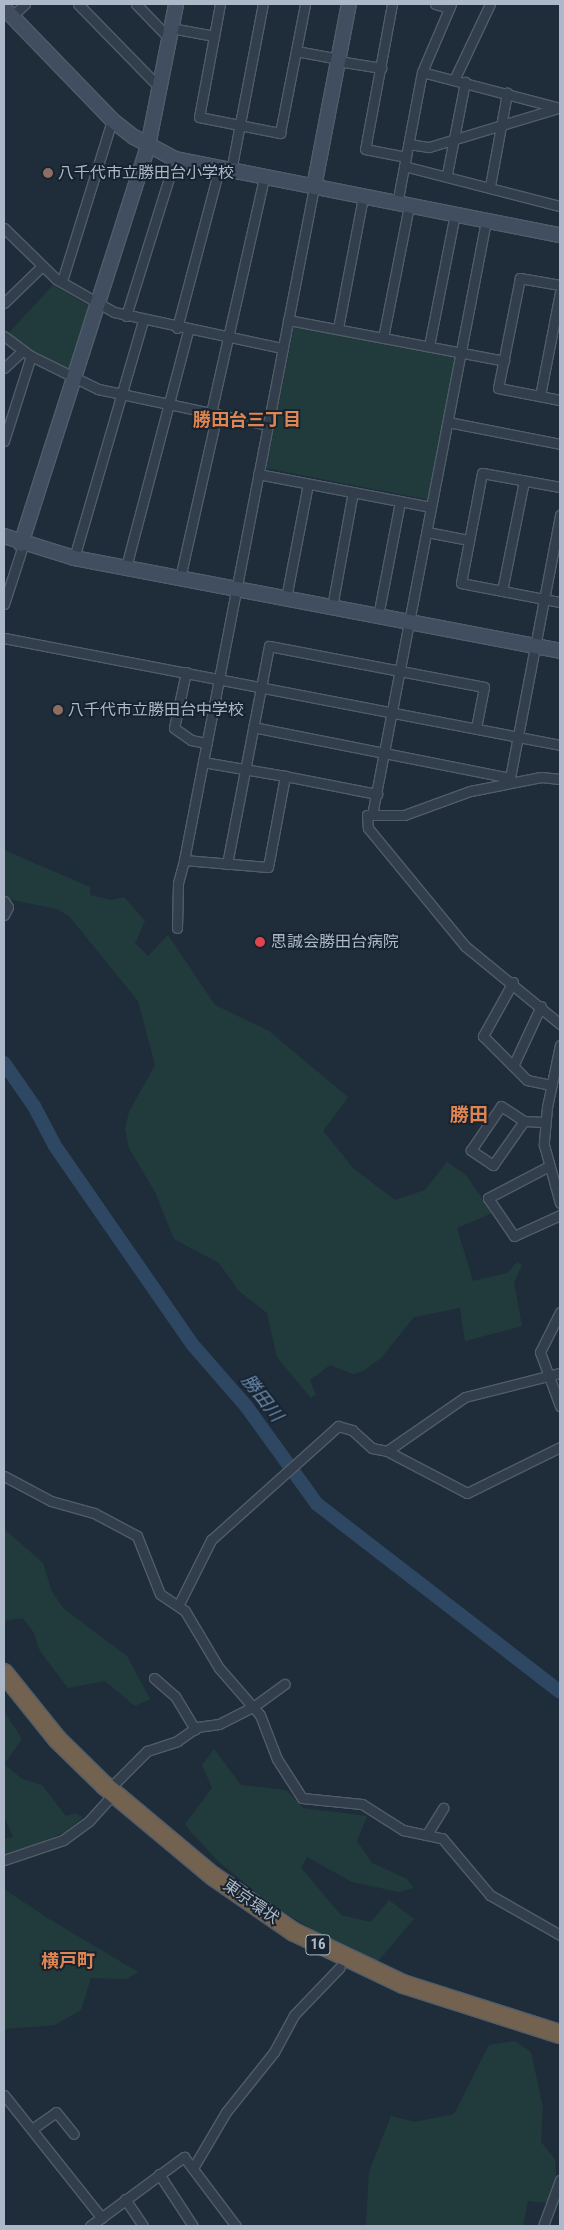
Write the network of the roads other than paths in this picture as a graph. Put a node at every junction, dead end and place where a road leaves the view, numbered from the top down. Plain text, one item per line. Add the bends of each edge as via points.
1 (25, 4) edge
2 (78, 4) edge
3 (136, 4) edge
4 (176, 4) edge
5 (220, 4) edge
6 (263, 4) edge
7 (305, 4) edge
8 (349, 4) edge
9 (392, 4) edge
10 (435, 4) edge
11 (490, 4) edge
12 (450, 6) edge
13 (8, 12) edge
14 (170, 33) junction
15 (214, 36) junction
16 (296, 51) junction
17 (338, 60) junction
18 (381, 68) junction
19 (422, 72) junction
20 (454, 80) junction
21 (465, 82) junction
22 (160, 88) junction
23 (507, 93) junction
24 (559, 108) edge
25 (112, 120) junction
26 (240, 125) junction
27 (500, 127) junction
28 (453, 141) junction
29 (409, 144) junction
30 (148, 146) junction
31 (175, 159) junction
32 (405, 161) junction
33 (225, 170) junction
34 (447, 174) junction
35 (264, 177) junction
36 (490, 186) junction
37 (314, 188) junction
38 (363, 197) junction
39 (403, 205) junction
40 (560, 206) edge
41 (455, 214) junction
42 (486, 220) junction
43 (5, 234) edge
44 (560, 235) edge
45 (41, 268) junction
46 (62, 280) junction
47 (560, 285) edge
48 (560, 292) edge
49 (99, 302) junction
50 (4, 303) edge
51 (126, 316) junction
52 (288, 320) junction
53 (143, 321) junction
54 (177, 328) junction
55 (338, 328) junction
56 (188, 330) junction
57 (4, 336) edge
58 (228, 337) junction
59 (383, 338) junction
60 (429, 346) junction
61 (282, 348) junction
62 (22, 351) junction
63 (461, 352) junction
64 (31, 356) junction
65 (504, 361) junction
66 (4, 368) edge
67 (74, 378) junction
68 (123, 396) junction
69 (540, 396) junction
70 (560, 400) edge
71 (169, 405) junction
72 (214, 413) junction
73 (448, 422) junction
74 (268, 425) junction
75 (4, 441) edge
76 (560, 444) edge
77 (258, 474) junction
78 (524, 480) junction
79 (308, 484) junction
80 (560, 487) edge
81 (354, 492) junction
82 (400, 502) junction
83 (431, 507) junction
84 (560, 515) edge
85 (427, 532) junction
86 (4, 536) edge
87 (469, 540) junction
88 (22, 544) junction
89 (74, 558) junction
90 (126, 567) junction
91 (180, 578) junction
92 (236, 588) junction
93 (502, 591) junction
94 (286, 598) junction
95 (544, 599) junction
96 (560, 602) edge
97 (4, 604) edge
98 (332, 607) junction
99 (378, 616) junction
100 (410, 623) junction
101 (4, 638) edge
102 (535, 646) junction
103 (560, 652) edge
104 (400, 670) junction
105 (186, 672) junction
106 (218, 679) junction
107 (260, 687) junction
108 (392, 712) junction
109 (253, 727) junction
110 (476, 728) junction
111 (518, 737) junction
112 (207, 743) junction
113 (560, 743) edge
114 (384, 754) junction
115 (203, 762) junction
116 (245, 769) junction
117 (285, 776) junction
118 (510, 780) junction
119 (560, 780) edge
120 (377, 794) junction
121 (372, 815) junction
122 (184, 860) junction
123 (227, 864) junction
124 (4, 901) edge
125 (4, 915) edge
126 (177, 928) dead end
127 (513, 982) junction
128 (541, 1006) junction
129 (560, 1024) edge
130 (560, 1045) edge
131 (513, 1066) junction
132 (551, 1085) junction
133 (524, 1121) junction
134 (545, 1122) junction
135 (549, 1166) junction
136 (560, 1203) edge
137 (560, 1215) edge
138 (560, 1312) edge
139 (560, 1373) edge
140 (546, 1374) junction
141 (560, 1406) edge
142 (560, 1447) edge
143 (387, 1451) junction
144 (4, 1476) edge
145 (179, 1604) junction
146 (4, 1674) edge
147 (154, 1678) dead end
148 (285, 1684) dead end
149 (4, 1690) edge
150 (253, 1707) junction
151 (195, 1728) junction
152 (109, 1796) junction
153 (443, 1808) dead end
154 (427, 1834) junction
155 (4, 1860) edge
156 (558, 1932) edge
157 (340, 1967) junction
158 (560, 2034) edge
159 (560, 2045) edge
160 (4, 2095) edge
161 (32, 2130) junction
162 (74, 2134) dead end
163 (192, 2168) junction
164 (159, 2174) junction
165 (560, 2180) edge
166 (125, 2198) junction
167 (102, 2218) junction
168 (91, 2226) edge
169 (143, 2226) edge
170 (193, 2226) edge
171 (236, 2226) edge
172 (543, 2226) edge

1 - 13 street
2 - 22 street
3 - 14 street
4 - 14 street
5 - 15 street
6 - 26 street
7 - 16 street
8 - 17 street
9 - 18 street
10 - 12 street
11 - 20 street
12 - 19 street
13 - 25 street
14 - 15 street
14 - 22 street
15 - 26 street via 199,117
16 - 17 street
16 - 26 street via 280,133
17 - 18 street
17 - 37 street
18 - 32 street via 365,149
19 - 20 street
19 - 29 street
20 - 21 street
21 - 23 street
21 - 28 street
22 - 30 street
23 - 24 street
23 - 27 street
24 - 27 street
25 - 30 street
25 - 46 street
26 - 33 street
27 - 28 street
27 - 36 street
28 - 29 street via 429,147
28 - 34 street
29 - 32 street
30 - 31 street
30 - 49 street
31 - 33 street
31 - 51 street
32 - 34 street
32 - 39 street
33 - 35 street
33 - 54 street
34 - 36 street
35 - 37 street
35 - 58 street
36 - 40 street
37 - 38 street
37 - 52 street
38 - 39 street
38 - 55 street
39 - 41 street
39 - 59 street
41 - 42 street
41 - 60 street
42 - 44 street
42 - 63 street
43 - 45 street
45 - 46 street
45 - 50 street
46 - 49 street
47 - 65 street via 520,278
48 - 69 street
49 - 51 street
49 - 67 street
51 - 53 street
52 - 55 street
52 - 61 street
53 - 54 street
53 - 68 street
54 - 56 street
55 - 59 street
56 - 58 street
56 - 71 street
57 - 62 street
58 - 61 street
58 - 72 street
59 - 60 street
60 - 63 street
61 - 74 street
62 - 64 street
62 - 66 street
63 - 65 street
63 - 73 street
64 - 67 street
64 - 75 street
65 - 69 street via 498,388
67 - 68 street
67 - 88 street
68 - 71 street
68 - 89 street
69 - 70 street
71 - 72 street
71 - 90 street
72 - 74 street
72 - 91 street
73 - 76 street
73 - 83 street
74 - 77 street
77 - 79 street
77 - 92 street
78 - 80 street
78 - 87 street via 482,473
78 - 93 street
79 - 81 street
79 - 94 street
81 - 82 street
81 - 98 street
82 - 83 street
82 - 99 street
83 - 85 street
84 - 95 street
85 - 87 street
85 - 100 street
86 - 88 street
87 - 93 street via 461,582
88 - 89 street
88 - 97 street
89 - 90 street
90 - 91 street
91 - 92 street
92 - 94 street
92 - 106 street
93 - 95 street
94 - 98 street
95 - 96 street
95 - 102 street
98 - 99 street
99 - 100 street
100 - 102 street
100 - 104 street
101 - 105 street
102 - 103 street
102 - 111 street
104 - 107 street via 269,646
104 - 108 street
104 - 110 street via 484,687
105 - 106 street
105 - 112 street via 174,728 191,740
106 - 107 street
106 - 112 street
107 - 108 street
107 - 109 street
108 - 110 street
108 - 114 street
109 - 114 street
109 - 116 street
110 - 111 street
111 - 113 street
111 - 118 street
112 - 115 street
114 - 118 street
114 - 120 street
115 - 116 street
115 - 122 street
116 - 117 street
116 - 123 street
117 - 120 street
117 - 123 street via 268,867
118 - 119 street via 541,777
118 - 121 street via 414,814
120 - 121 street
121 - 127 street via 366,815 368,828 455,934
122 - 123 street
122 - 126 street via 178,883
124 - 125 street via 8,906
127 - 128 street
127 - 131 street via 483,1036
128 - 129 street
128 - 131 street
130 - 132 street
131 - 132 street via 527,1080
132 - 134 street
133 - 133 street via 501,1106 470,1150 493,1165
133 - 134 street
134 - 135 street
135 - 136 street
135 - 137 street via 488,1198 514,1236
138 - 140 street via 540,1352
139 - 140 street
140 - 141 street
140 - 143 street via 465,1397
142 - 143 street via 467,1493
143 - 145 street via 372,1448 352,1430 338,1426 211,1540
144 - 145 street via 51,1501 94,1513 128,1529 142,1544 160,1594
145 - 150 street via 219,1668
146 - 152 highway, 東京環状 / 16
147 - 151 street via 176,1696
148 - 150 street
149 - 152 highway, 東京環状 / 16 via 48,1744
150 - 151 street via 219,1724
150 - 154 street via 264,1722 277,1758 302,1798 362,1804 403,1830
151 - 152 street via 177,1741 147,1751
152 - 155 street via 89,1821 63,1840
152 - 157 highway, 東京環状 / 16 via 232,1902
152 - 158 highway, 東京環状 / 16 via 213,1876 294,1932 403,1984
153 - 154 street
154 - 156 street via 442,1838 490,1895
157 - 159 highway, 東京環状 / 16 via 398,1993
157 - 163 street via 294,2015 274,2052 226,2112
160 - 161 street
161 - 162 street via 56,2112
161 - 167 street
163 - 164 street via 184,2157
163 - 171 street
164 - 166 street
164 - 170 street
165 - 172 street
166 - 167 street
166 - 169 street
167 - 168 street

